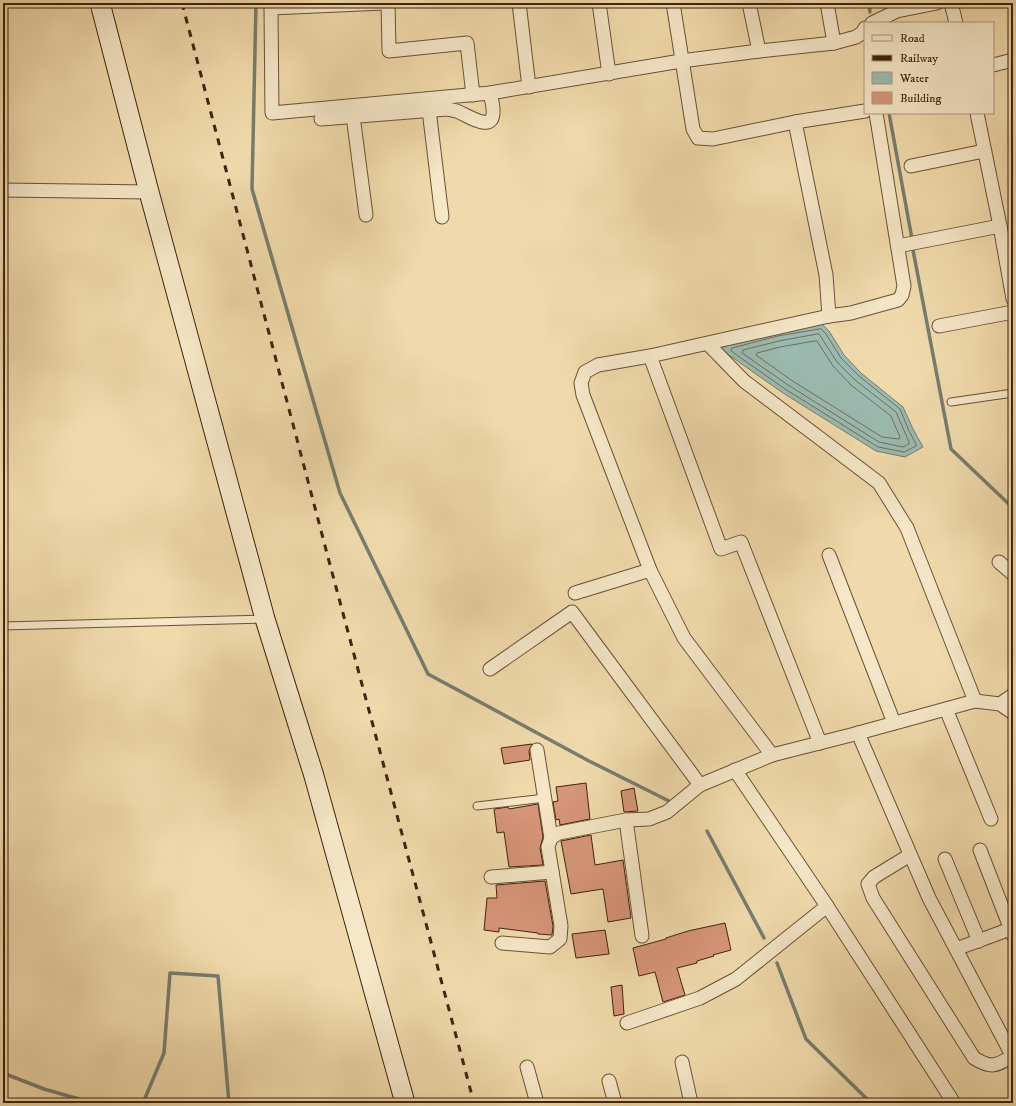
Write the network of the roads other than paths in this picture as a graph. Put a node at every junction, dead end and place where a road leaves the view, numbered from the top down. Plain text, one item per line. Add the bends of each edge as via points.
1 (100, 3) edge
2 (384, 3) edge
3 (388, 3) edge
4 (519, 3) edge
5 (599, 3) edge
6 (673, 3) edge
7 (749, 3) edge
8 (827, 3) edge
9 (937, 3) edge
10 (951, 3) edge
11 (874, 22) edge
12 (956, 22) edge
13 (864, 33) edge
14 (834, 43) junction
15 (759, 51) junction
16 (1013, 60) edge
17 (681, 61) junction
18 (994, 65) edge
19 (609, 74) junction
20 (529, 87) junction
21 (490, 93) junction
22 (473, 95) junction
23 (429, 110) junction
24 (864, 111) edge
25 (876, 114) edge
26 (977, 114) edge
27 (353, 116) junction
28 (321, 118) dead end
29 (795, 122) junction
30 (984, 151) junction
31 (911, 166) dead end
32 (3, 190) edge
33 (149, 192) junction
34 (366, 215) dead end
35 (442, 217) dead end
36 (1000, 226) junction
37 (898, 246) junction
38 (1013, 299) edge
39 (1013, 312) edge
40 (829, 316) junction
41 (938, 326) dead end
42 (708, 344) junction
43 (650, 356) junction
44 (1013, 392) edge
45 (951, 402) dead end
46 (829, 555) dead end
47 (999, 562) dead end
48 (650, 570) junction
49 (1013, 574) edge
50 (575, 593) dead end
51 (265, 619) junction
52 (3, 626) edge
53 (490, 669) dead end
54 (1013, 695) edge
55 (975, 701) junction
56 (1000, 704) junction
57 (946, 709) junction
58 (1013, 713) edge
59 (894, 723) junction
60 (858, 733) junction
61 (820, 743) junction
62 (537, 750) dead end
63 (772, 755) junction
64 (735, 770) junction
65 (700, 784) junction
66 (544, 798) junction
67 (477, 806) dead end
68 (991, 819) dead end
69 (626, 820) junction
70 (551, 838) junction
71 (980, 850) dead end
72 (910, 855) junction
73 (945, 859) dead end
74 (552, 872) junction
75 (491, 877) dead end
76 (827, 906) junction
77 (1012, 931) edge
78 (642, 936) dead end
79 (979, 941) junction
80 (502, 942) dead end
81 (956, 949) junction
82 (627, 1023) dead end
83 (1013, 1056) edge
84 (682, 1062) dead end
85 (527, 1067) dead end
86 (609, 1081) dead end
87 (405, 1103) edge
88 (537, 1103) edge
89 (615, 1103) edge
90 (692, 1103) edge
91 (954, 1103) edge

1 - 33 street
2 - 22 street via 271,8 272,113
3 - 22 street via 389,51 467,43
4 - 20 street
5 - 19 street
6 - 17 street
7 - 15 street
8 - 14 street
9 - 11 street via 897,11
10 - 12 street
13 - 14 street
14 - 15 street
15 - 17 street
16 - 18 street
17 - 19 street
17 - 29 street via 693,129 698,138 713,139
19 - 20 street
20 - 21 street
21 - 22 street
21 - 23 street via 494,109 488,122 480,123 457,111
23 - 27 street
23 - 35 street
24 - 29 street
25 - 37 street
26 - 30 street
27 - 28 street
27 - 34 street
29 - 40 street via 826,275
30 - 31 street
30 - 36 street
32 - 33 street
33 - 51 street
36 - 37 street
36 - 38 street
37 - 40 street via 904,286 898,300 851,313
39 - 41 street
40 - 42 street
42 - 43 street
42 - 55 street via 744,380 879,483 907,528
43 - 48 street via 598,365 585,372 582,383 583,395
43 - 61 street via 721,549 741,542
44 - 45 lane
46 - 59 street
47 - 49 street
48 - 50 street
48 - 63 street via 684,638
51 - 52 lane
51 - 87 street via 314,776
53 - 65 street via 572,612
54 - 56 street
55 - 56 street
55 - 57 street
56 - 58 street
57 - 59 street
57 - 68 street
59 - 60 street
60 - 61 street
60 - 72 street
61 - 63 street
62 - 66 street
63 - 64 street
64 - 65 street
64 - 76 street
65 - 69 street via 667,812 649,819
66 - 67 lane
66 - 70 street
69 - 70 street via 559,833
69 - 78 street
70 - 74 street via 548,847
71 - 77 street
72 - 81 street
72 - 83 street via 874,877 868,884 872,898 974,1058 985,1065 997,1065
73 - 79 street
74 - 75 street
74 - 80 street via 561,926 560,939 550,947
76 - 82 street via 736,979 700,998
76 - 91 street
77 - 79 street
79 - 81 street
81 - 83 street
84 - 90 street
85 - 88 street
86 - 89 street

